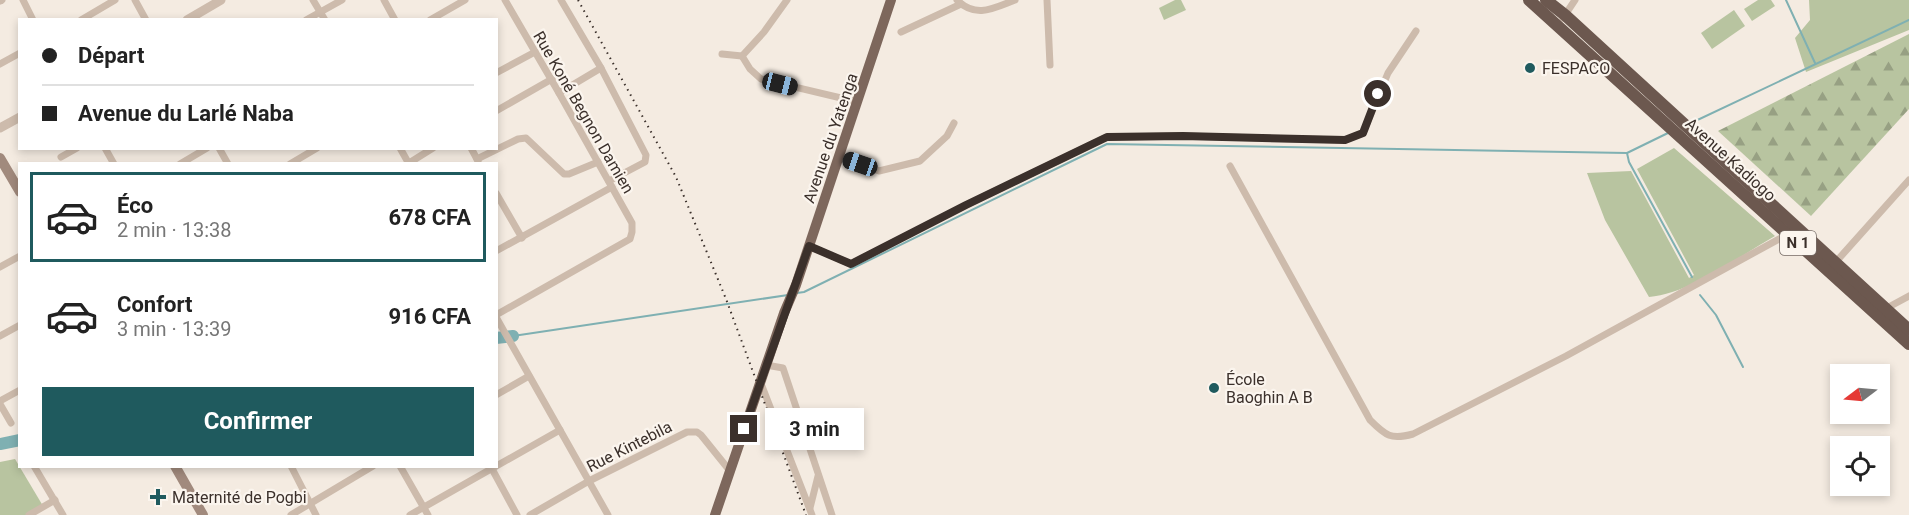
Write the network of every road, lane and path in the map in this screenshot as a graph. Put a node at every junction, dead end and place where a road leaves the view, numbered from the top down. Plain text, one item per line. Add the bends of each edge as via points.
1 (23, 0) edge
2 (116, 0) edge
3 (135, 0) edge
4 (221, 0) edge
5 (313, 0) edge
6 (342, 0) edge
7 (384, 0) edge
8 (465, 0) edge
9 (505, 0) edge
10 (561, 0) edge
11 (787, 0) edge
12 (891, 0) edge
13 (1015, 0) edge
14 (1047, 0) edge
15 (1529, 0) edge
16 (1546, 0) edge
17 (1575, 0) edge
18 (959, 2) edge
19 (320, 12) junction
20 (32, 18) edge
21 (84, 18) edge
22 (145, 18) edge
23 (190, 18) edge
24 (310, 18) edge
25 (324, 18) edge
26 (394, 18) edge
27 (434, 18) edge
28 (1562, 20) junction
29 (1416, 31) dead end
30 (901, 32) dead end
31 (535, 52) junction
32 (18, 54) edge
33 (722, 54) dead end
34 (742, 56) junction
35 (0, 64) edge
36 (1050, 65) dead end
37 (601, 68) junction
38 (498, 72) edge
39 (552, 79) junction
40 (559, 93) junction
41 (858, 102) junction
42 (498, 110) edge
43 (18, 118) edge
44 (954, 123) dead end
45 (0, 128) edge
46 (1691, 139) junction
47 (73, 150) edge
48 (204, 150) edge
49 (315, 150) edge
50 (430, 150) edge
51 (61, 157) dead end
52 (840, 157) junction
53 (0, 158) edge
54 (478, 161) edge
55 (183, 162) edge
56 (294, 162) edge
57 (411, 162) edge
58 (598, 162) junction
59 (1230, 166) dead end
60 (3, 171) edge
61 (1909, 180) edge
62 (611, 184) junction
63 (18, 190) edge
64 (498, 197) edge
65 (1789, 234) junction
66 (522, 238) junction
67 (809, 246) junction
68 (498, 250) edge
69 (18, 257) edge
70 (0, 267) edge
71 (1832, 267) junction
72 (1909, 296) edge
73 (1885, 309) junction
74 (498, 315) edge
75 (498, 320) edge
76 (18, 326) edge
77 (1909, 330) edge
78 (0, 336) edge
79 (1909, 344) edge
80 (766, 365) junction
81 (529, 376) junction
82 (760, 381) junction
83 (18, 391) edge
84 (498, 394) edge
85 (0, 403) edge
86 (11, 423) dead end
87 (560, 430) junction
88 (498, 464) edge
89 (35, 468) edge
90 (176, 468) edge
91 (292, 468) edge
92 (370, 468) edge
93 (401, 468) edge
94 (491, 468) edge
95 (730, 471) junction
96 (818, 474) junction
97 (589, 481) junction
98 (55, 500) junction
99 (310, 504) junction
100 (424, 507) junction
101 (811, 512) edge
102 (29, 515) edge
103 (63, 515) edge
104 (203, 515) edge
105 (291, 515) edge
106 (316, 515) edge
107 (410, 515) edge
108 (428, 515) edge
109 (517, 515) edge
110 (530, 515) edge
111 (608, 515) edge
112 (715, 515) edge
113 (832, 515) edge

1 - 20 street
2 - 21 street
3 - 22 street
4 - 23 street
5 - 19 street
6 - 19 street
7 - 26 street
8 - 27 street
9 - 31 street, Rue Koné Begnon Damien
10 - 37 street
11 - 34 street
12 - 41 main road, Avenue du Yatenga
13 - 18 street via 983,12
14 - 36 street
15 - 28 highway, Avenue Kadiogo / N 1
16 - 28 highway, Avenue Kadiogo / N 1
17 - 28 street
18 - 30 street
19 - 24 street
19 - 25 street
28 - 46 highway, Avenue Kadiogo / N 1
29 - 67 street via 1388,73 1363,133 1345,140 1107,137 851,264
31 - 38 street
31 - 39 street, Rue Koné Begnon Damien
32 - 35 street
33 - 34 street
34 - 41 street via 761,79
37 - 40 street
37 - 62 street via 646,157 645,162
39 - 40 street, Rue Koné Begnon Damien
39 - 42 street
40 - 58 street, Rue Koné Begnon Damien
41 - 52 main road, Avenue du Yatenga
43 - 45 street
44 - 52 street via 947,136 920,161 879,171
46 - 65 highway, Avenue Kadiogo / N 1
46 - 71 highway, Avenue Kadiogo / N 1
47 - 51 street
48 - 55 street
49 - 56 street
50 - 57 street
52 - 67 main road, Avenue du Yatenga
53 - 60 main road
54 - 58 street via 526,138 564,174
58 - 62 street, Rue Koné Begnon Damien
59 - 65 street via 1370,420 1382,433 1397,439 1556,362
60 - 63 main road
61 - 71 street
62 - 66 street
62 - 74 street, Rue Koné Begnon Damien via 632,223 630,239
64 - 66 street
65 - 71 highway, Avenue Kadiogo / N 1
66 - 68 street
67 - 80 main road, Avenue du Yatenga
69 - 70 street
71 - 73 highway, Avenue Kadiogo / N 1
71 - 79 highway, Avenue Kadiogo / N 1
72 - 73 street
73 - 77 highway, Avenue Kadiogo / N 1
75 - 81 street
76 - 78 street
80 - 82 main road, Avenue du Yatenga
80 - 96 street via 783,368
81 - 84 street
81 - 87 street
82 - 95 main road, Avenue du Yatenga
82 - 101 street
83 - 85 street
85 - 86 street
87 - 88 street
87 - 97 street
89 - 98 street
90 - 104 main road
91 - 99 street
92 - 99 street
93 - 100 street
94 - 100 street
94 - 109 street
95 - 97 street, Rue Kintebila via 701,435 692,432
95 - 112 main road, Avenue du Yatenga
96 - 101 street
96 - 113 street
97 - 110 street, Rue Kintebila
97 - 111 street
98 - 102 street
98 - 103 street
99 - 105 street
99 - 106 street
100 - 107 street
100 - 108 street

